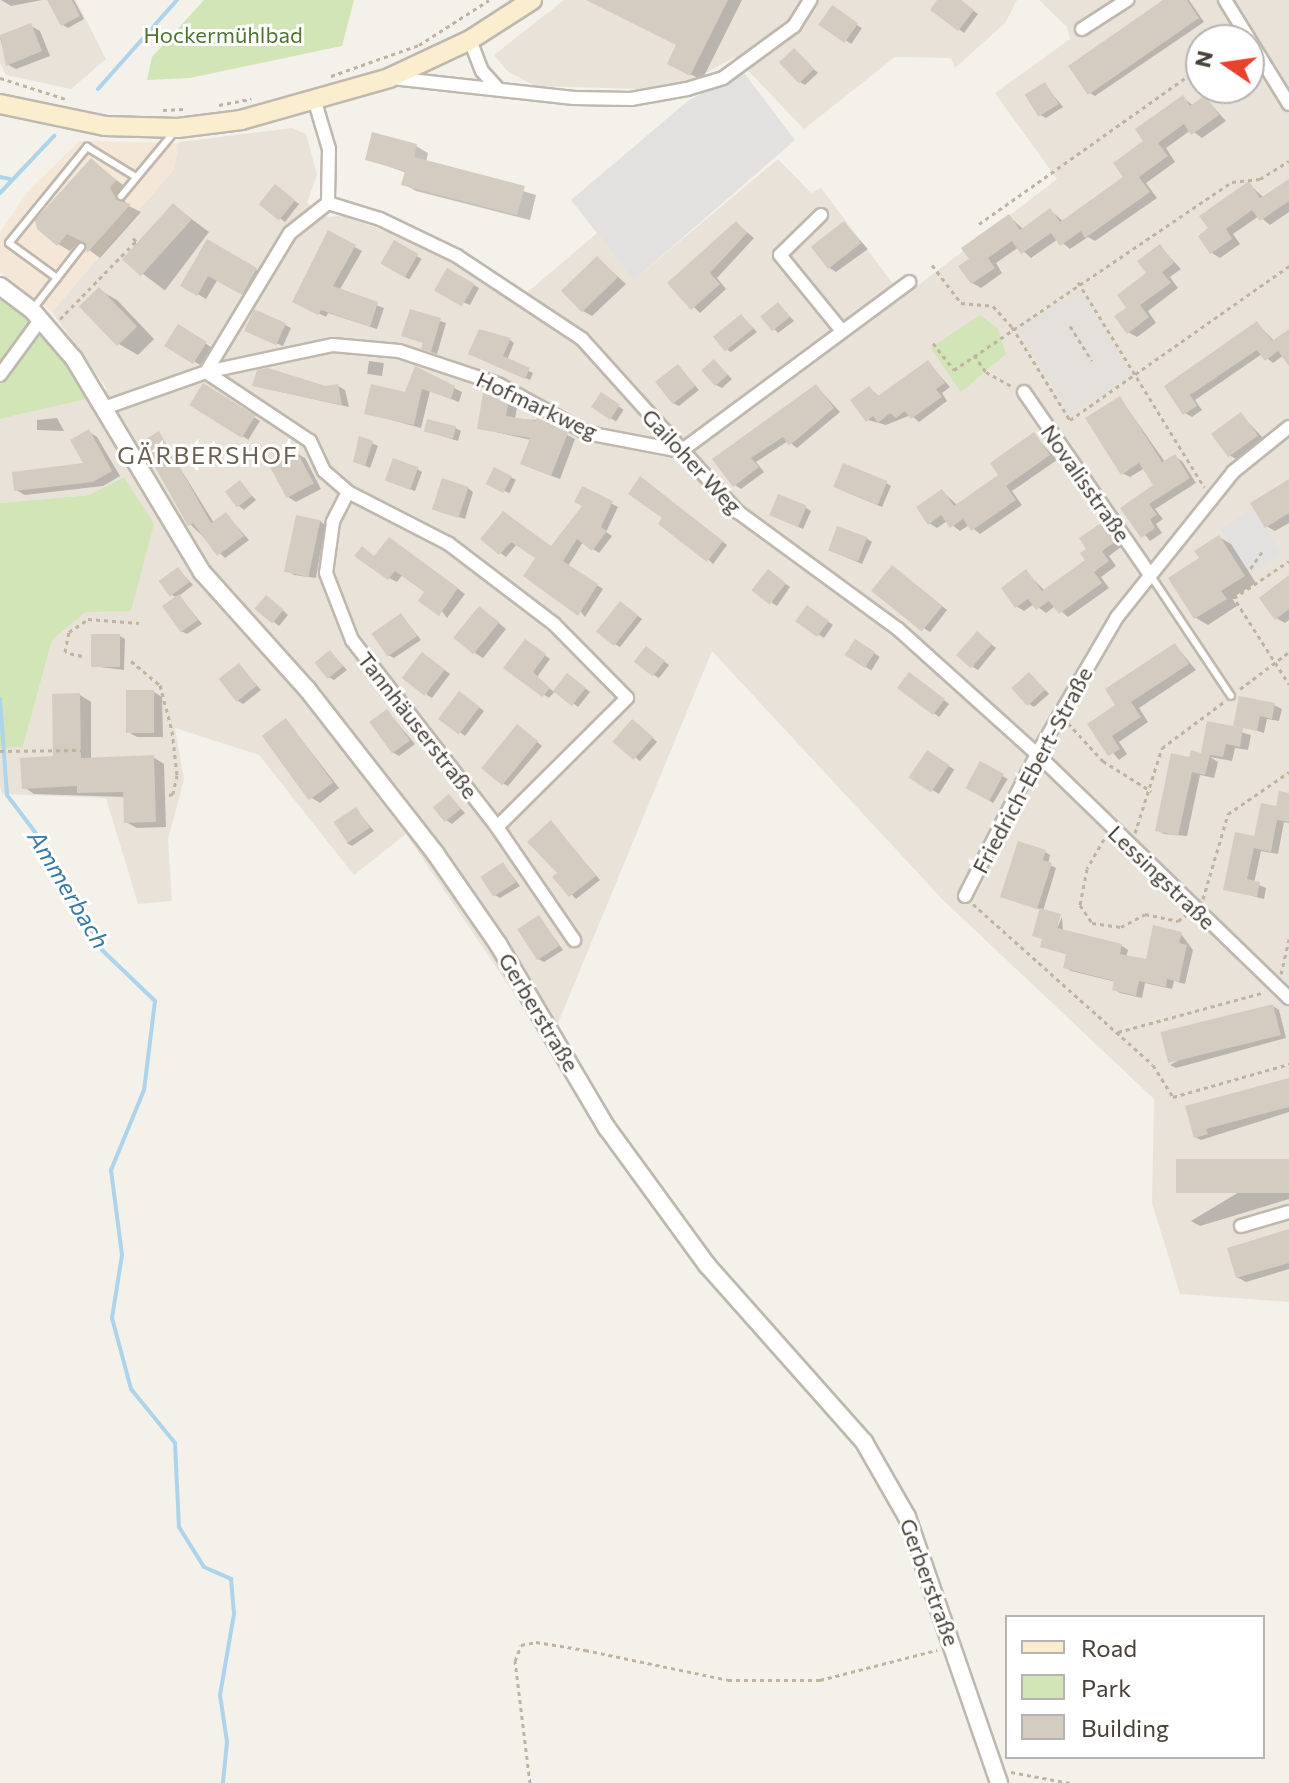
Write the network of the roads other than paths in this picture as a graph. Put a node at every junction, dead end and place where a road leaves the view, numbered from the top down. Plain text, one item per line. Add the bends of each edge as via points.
1 (532, 0) edge
2 (810, 0) edge
3 (1127, 0) edge
4 (1225, 0) edge
5 (1082, 29) dead end
6 (470, 40) junction
7 (389, 78) junction
8 (499, 90) junction
9 (315, 102) junction
10 (0, 104) edge
11 (1289, 104) edge
12 (178, 128) junction
13 (136, 177) junction
14 (121, 196) dead end
15 (328, 203) junction
16 (821, 215) dead end
17 (81, 247) dead end
18 (57, 278) junction
19 (909, 282) dead end
20 (0, 286) edge
21 (41, 319) junction
22 (842, 331) junction
23 (206, 372) junction
24 (0, 375) edge
25 (1024, 392) road end
26 (104, 408) junction
27 (1289, 427) edge
28 (681, 451) junction
29 (348, 492) junction
30 (1149, 573) junction
31 (1231, 696) road end
32 (1037, 754) junction
33 (497, 827) junction
34 (965, 896) road end
35 (574, 940) dead end
36 (1289, 998) edge
37 (1289, 1212) edge
38 (1241, 1226) dead end
39 (997, 1776) edge

1 - 6 main road
2 - 8 street via 794,26 723,78 687,89 631,99
3 - 5 street
4 - 11 street
6 - 7 main road
6 - 8 street via 482,71
7 - 8 street
7 - 9 main road
9 - 12 main road
9 - 15 street via 329,149
10 - 12 main road via 105,126
12 - 13 lane
13 - 14 lane
13 - 18 lane via 87,147 9,243
15 - 23 street via 290,233
15 - 28 street, Gailoher Weg via 380,219 516,291 582,339
16 - 22 street via 780,255
17 - 18 lane
18 - 21 lane
19 - 22 street
20 - 21 street, Gerberstraße
21 - 24 street
21 - 26 street, Gerberstraße
22 - 28 street
23 - 26 street, Hofmarkweg
23 - 28 street, Hofmarkweg via 333,345 399,351 498,384 587,433
23 - 29 street via 310,441 324,471
25 - 30 street, Novalisstraße
26 - 39 street, Gerberstraße via 202,572 307,689 435,853 498,944 607,1128 707,1265 864,1442 907,1517
27 - 30 street, Friedrich-Ebert-Straße via 1233,472
28 - 32 street, Gailoher Weg via 738,512 898,629
29 - 33 street, Tannhäuserstraße via 333,522 326,573 352,640
29 - 33 street via 449,544 554,624 627,698
30 - 31 lane
30 - 32 street, Friedrich-Ebert-Straße via 1117,617
32 - 34 street, Friedrich-Ebert-Straße
32 - 36 street, Lessingstraße
33 - 35 street, Tannhäuserstraße
37 - 38 street

